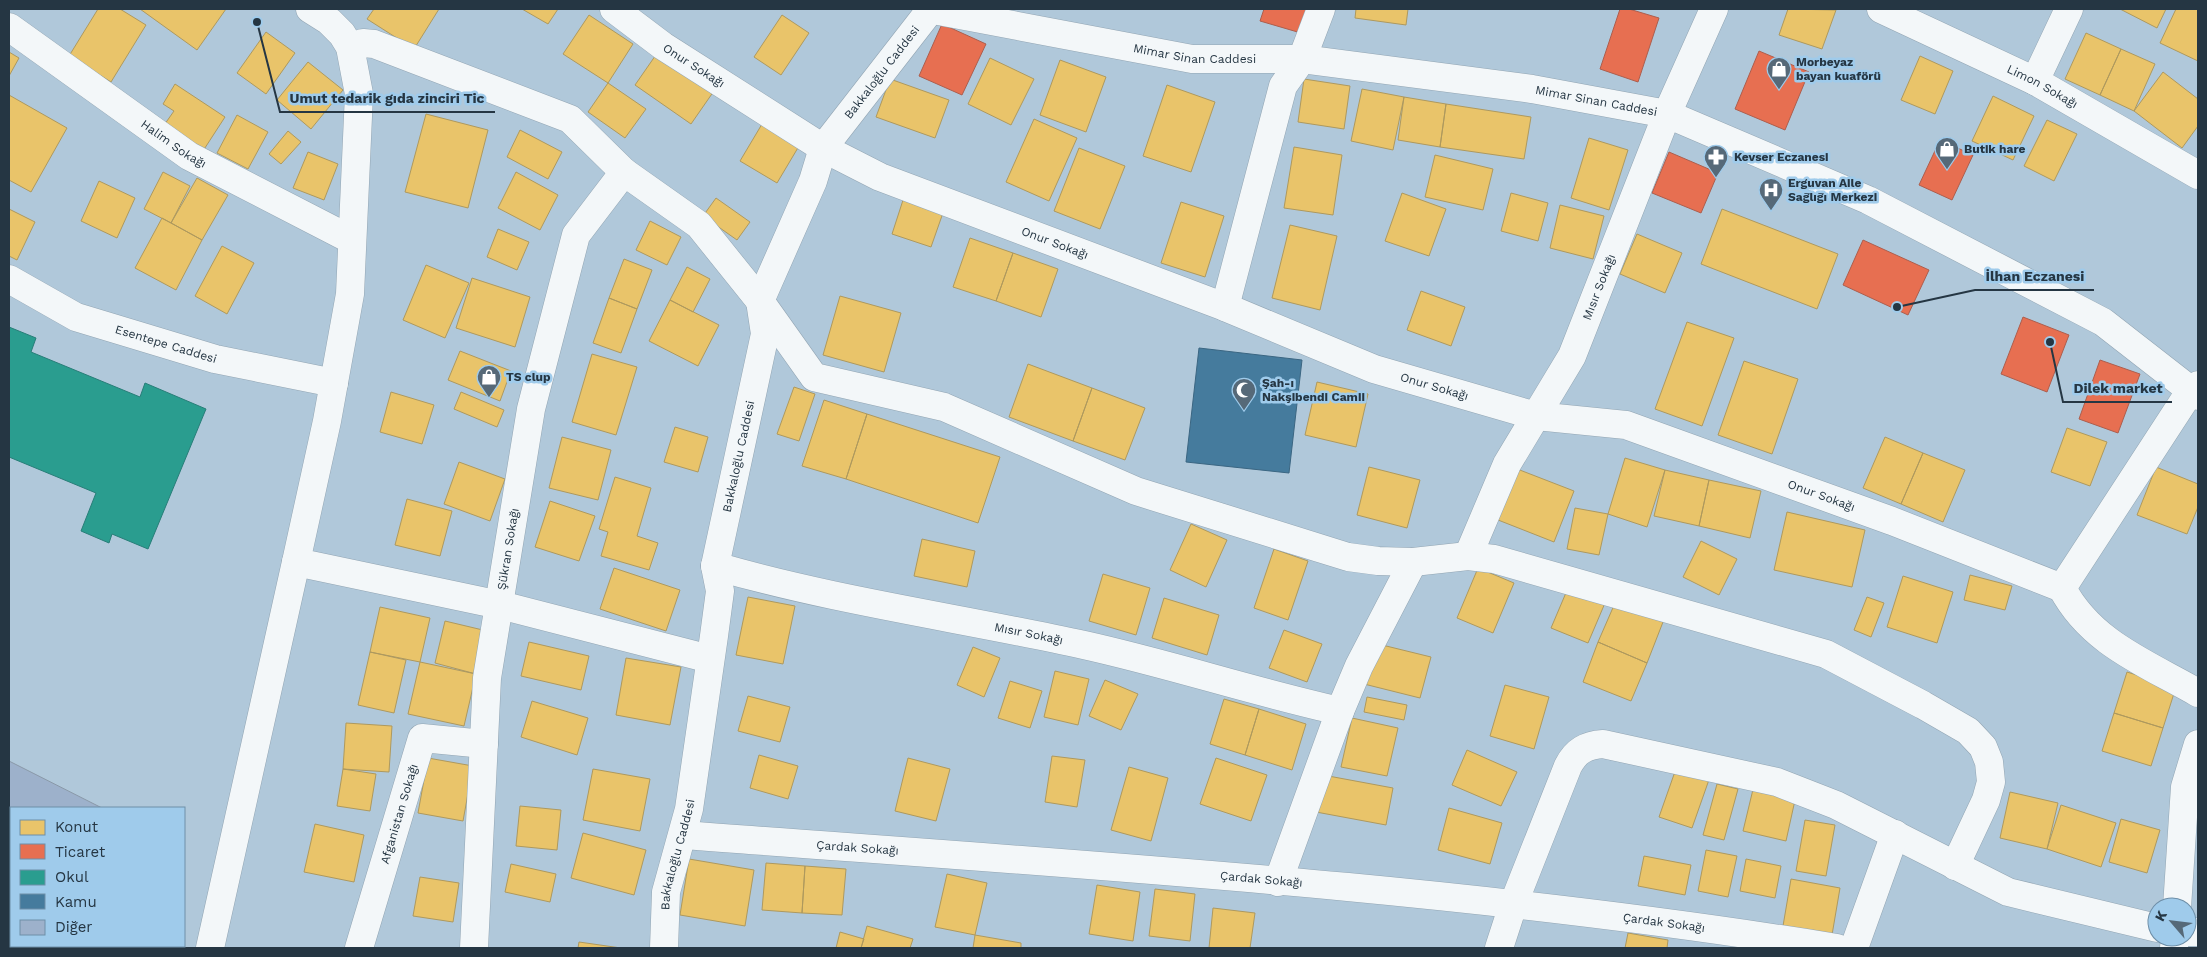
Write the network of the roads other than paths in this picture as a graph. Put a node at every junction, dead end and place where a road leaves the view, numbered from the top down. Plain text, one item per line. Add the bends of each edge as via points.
1 (310, 9) edge
2 (614, 9) edge
3 (930, 9) edge
4 (1321, 9) edge
5 (1714, 9) edge
6 (1881, 9) edge
7 (2070, 9) edge
8 (9, 27) edge
9 (350, 47) junction
10 (1302, 58) junction
11 (2036, 81) junction
12 (1667, 114) junction
13 (822, 148) junction
14 (624, 172) junction
15 (2198, 175) edge
16 (352, 240) junction
17 (9, 279) edge
18 (760, 301) junction
19 (1225, 307) junction
20 (334, 383) junction
21 (2196, 390) edge
22 (1536, 416) junction
23 (1468, 556) junction
24 (296, 562) junction
25 (1413, 562) junction
26 (715, 566) junction
27 (2062, 588) junction
28 (500, 605) junction
29 (710, 660) junction
30 (2198, 693) edge
31 (1340, 710) junction
32 (484, 744) junction
33 (2198, 744) edge
34 (1895, 834) junction
35 (683, 835) junction
36 (1955, 866) junction
37 (1278, 882) junction
38 (2178, 897) edge
39 (1513, 905) junction
40 (2147, 926) edge
41 (210, 948) edge
42 (359, 948) edge
43 (474, 948) edge
44 (664, 948) edge
45 (1500, 948) edge
46 (1836, 948) edge
47 (1854, 948) edge

1 - 9 street via 329,21
2 - 13 street, Onur Sokağı via 663,46
3 - 10 street, Mimar Sinan Caddesi via 1192,59
3 - 13 street, Bakkaloğlu Caddesi
4 - 10 street
5 - 12 street, Mısır Sokağı
6 - 11 street, Limon Sokağı
7 - 11 street
8 - 16 street, Halim Sokağı via 188,156
9 - 14 street via 374,44 570,119
9 - 16 street via 360,94
10 - 12 street, Mimar Sinan Caddesi via 1532,89
10 - 19 street via 1283,86
11 - 15 street, Limon Sokağı
12 - 21 street, Mimar Sinan Caddesi via 1868,200 2104,322
12 - 22 street, Mısır Sokağı via 1572,356
13 - 18 street, Bakkaloğlu Caddesi via 813,181
13 - 19 street, Onur Sokağı via 880,177
14 - 18 street via 699,225
14 - 28 street, Şükran Sokağı via 576,236 531,409
16 - 20 street via 350,294
17 - 20 street, Esentepe Caddesi via 76,317 215,359
18 - 25 street via 814,377 944,407 1136,491 1348,557 1378,562
18 - 26 street, Bakkaloğlu Caddesi via 764,334
19 - 22 street, Onur Sokağı via 1374,369
20 - 24 street
21 - 27 street
22 - 23 street, Mısır Sokağı via 1507,464
22 - 27 street, Onur Sokağı via 1626,425 1892,521
23 - 25 street
23 - 36 street via 1494,559 1826,654 1968,731 1983,747 1990,762 1991,782
24 - 28 street
24 - 41 street
25 - 31 street
26 - 29 street, Bakkaloğlu Caddesi via 720,591
26 - 31 street, Mısır Sokağı via 782,586 1086,645 1276,697
27 - 30 street via 2080,617 2105,640
28 - 29 street
28 - 32 street, Şükran Sokağı via 487,678
29 - 35 street, Bakkaloğlu Caddesi
31 - 37 street
32 - 42 street, Afganistan Sokağı via 422,738
32 - 43 street, Şükran Sokağı
33 - 38 street via 2185,787
34 - 36 street
34 - 39 street via 1836,805 1777,782 1594,744 1578,752 1568,766
34 - 47 street
35 - 37 street, Çardak Sokağı
35 - 44 street, Bakkaloğlu Caddesi via 666,892
36 - 40 street via 2008,892
37 - 39 street, Çardak Sokağı
39 - 45 street
39 - 46 street, Çardak Sokağı via 1701,926

